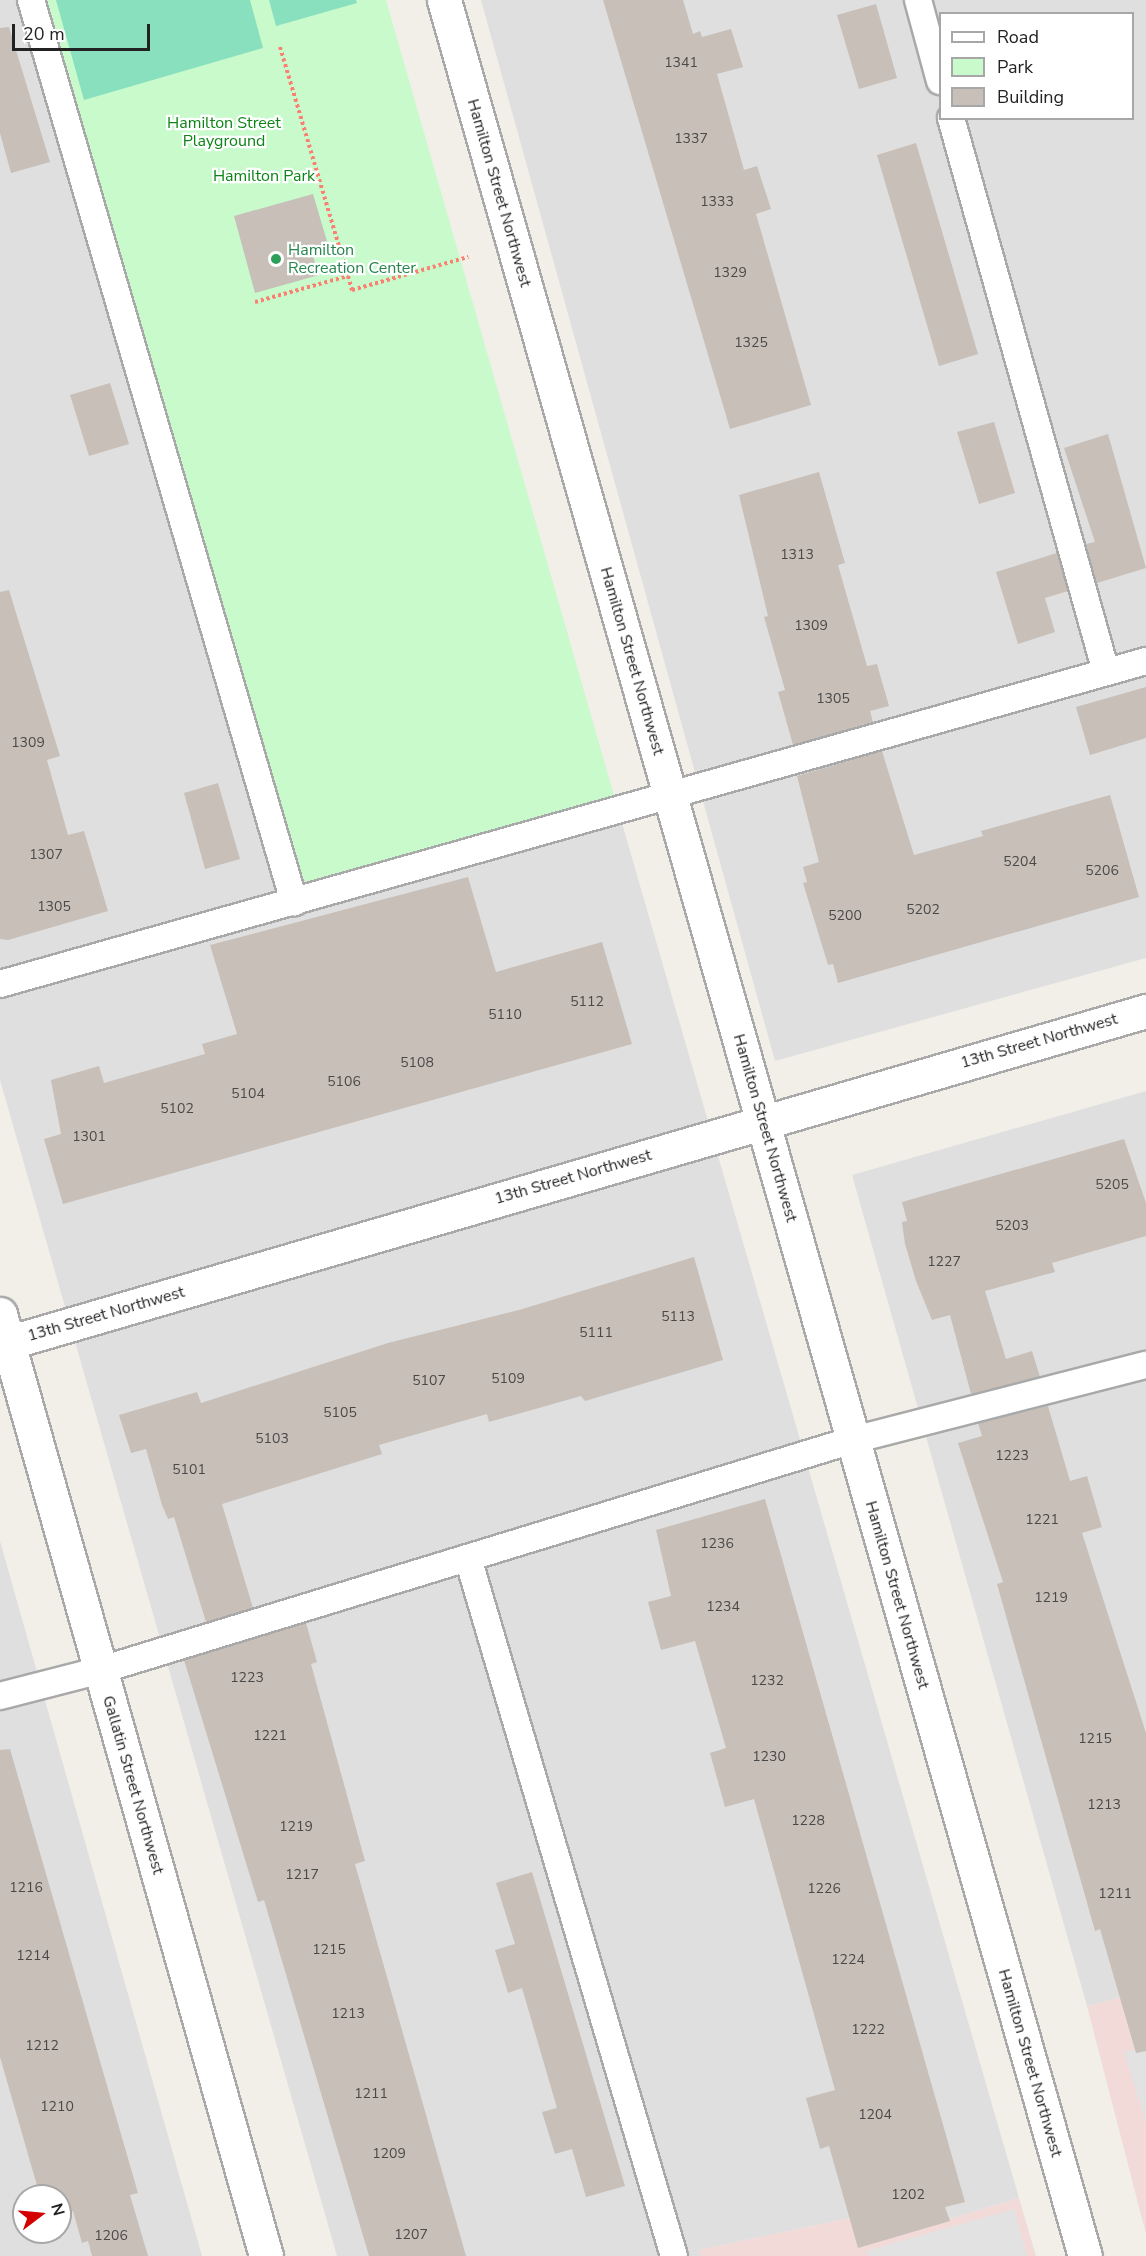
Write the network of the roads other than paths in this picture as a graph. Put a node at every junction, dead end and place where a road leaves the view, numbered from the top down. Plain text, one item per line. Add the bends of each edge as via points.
1 (31, 0) edge
2 (444, 0) edge
3 (918, 0) edge
4 (939, 77) edge
5 (952, 120) edge
6 (1146, 661) edge
7 (1106, 672) junction
8 (670, 795) junction
9 (294, 902) junction
10 (0, 984) edge
11 (1146, 1011) edge
12 (762, 1120) junction
13 (3, 1334) edge
14 (1146, 1365) edge
15 (853, 1440) junction
16 (468, 1558) junction
17 (101, 1670) junction
18 (0, 1696) edge
19 (266, 2256) edge
20 (674, 2256) edge
21 (1084, 2256) edge

1 - 9 lane
2 - 8 street, Hamilton Street Northwest
3 - 4 lane
5 - 7 lane
6 - 7 lane
7 - 8 lane
8 - 9 lane
8 - 12 street, Hamilton Street Northwest
9 - 10 lane
11 - 12 street, 13th Street Northwest
12 - 13 street, 13th Street Northwest
12 - 15 street, Hamilton Street Northwest
13 - 17 street, Gallatin Street Northwest
14 - 15 lane
15 - 16 lane
15 - 21 street, Hamilton Street Northwest
16 - 17 lane
16 - 20 lane
17 - 18 lane
17 - 19 street, Gallatin Street Northwest

